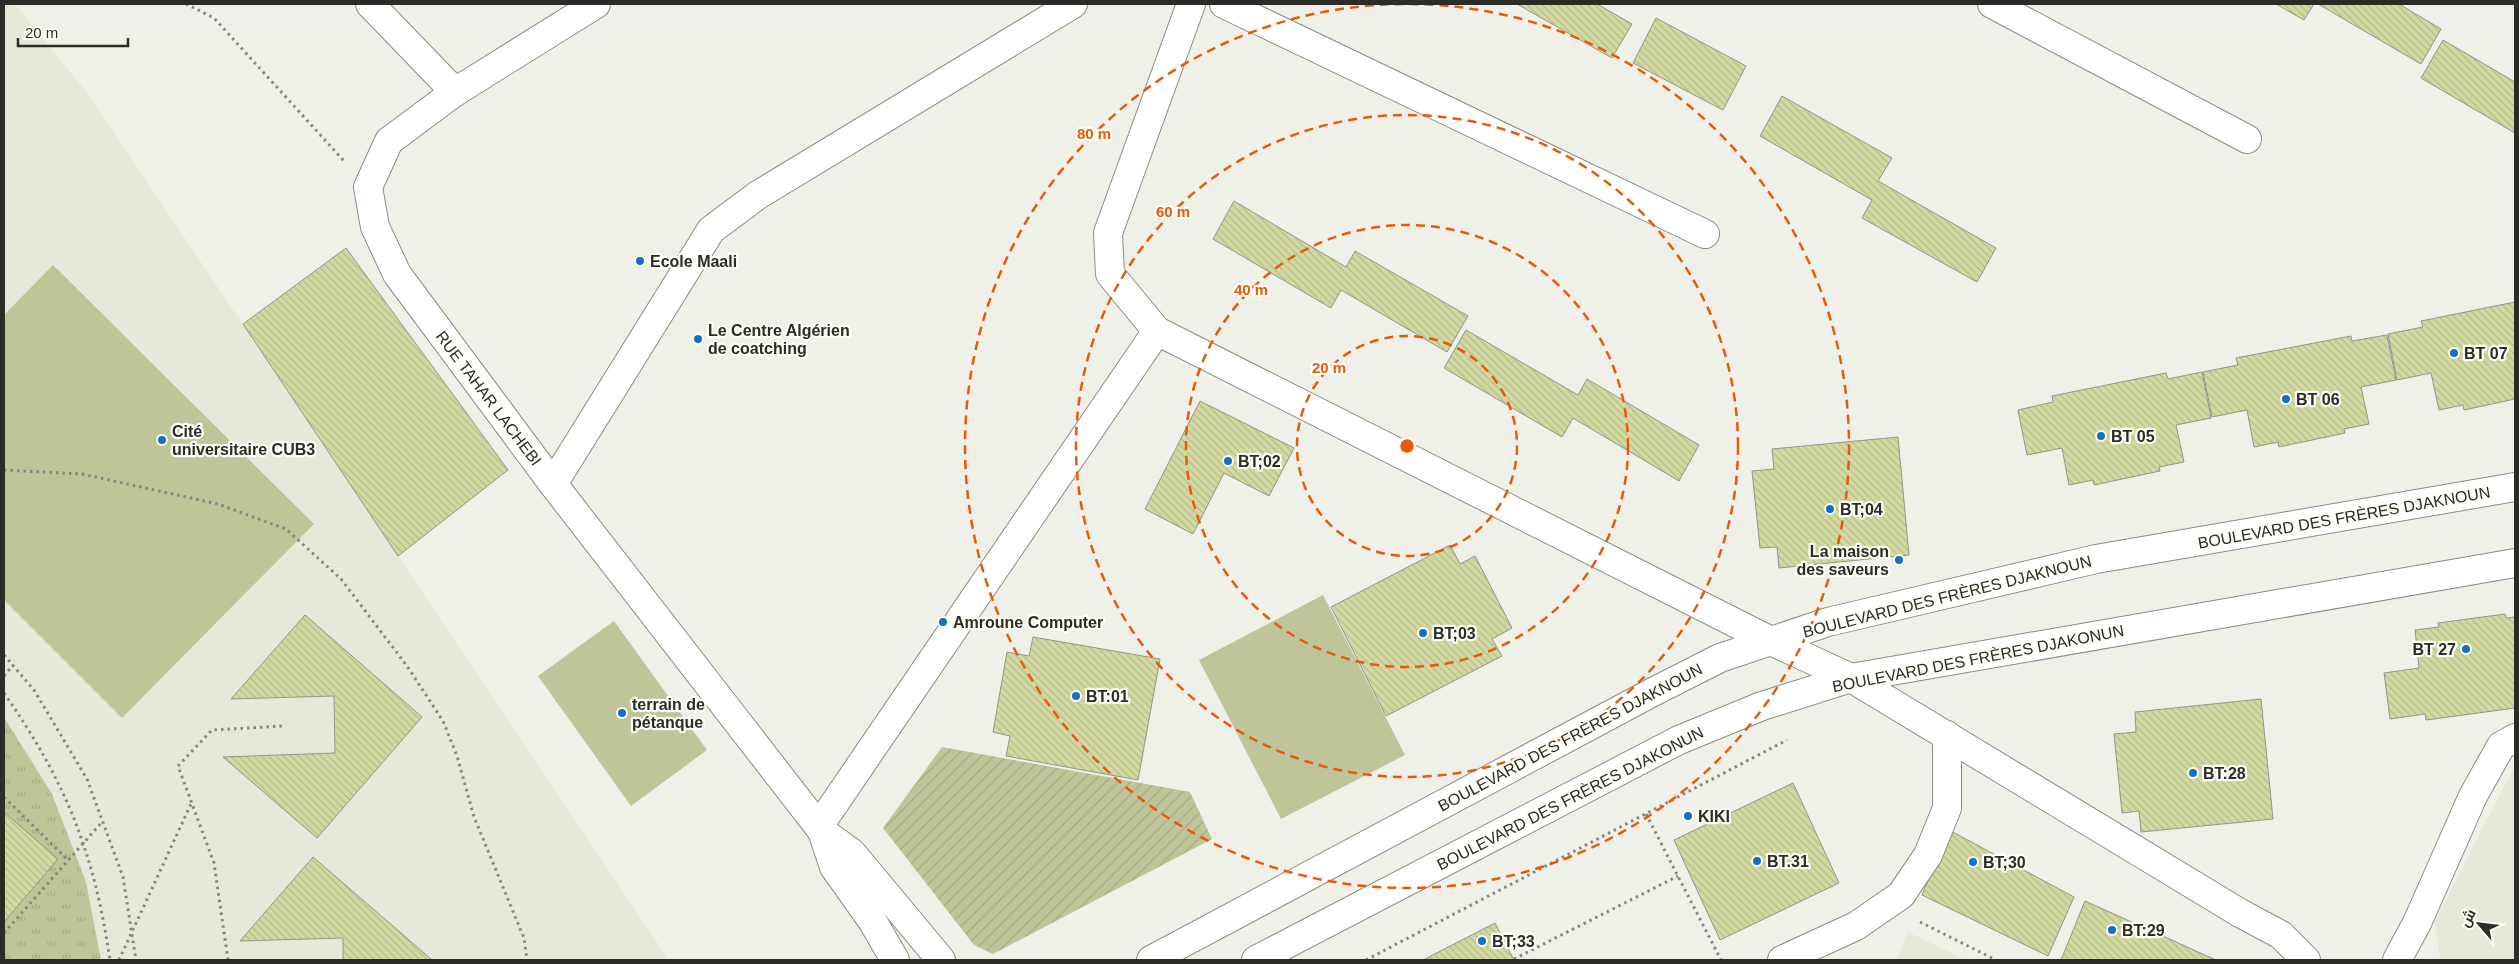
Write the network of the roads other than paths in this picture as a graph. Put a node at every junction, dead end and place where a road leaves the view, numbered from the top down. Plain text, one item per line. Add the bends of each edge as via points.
1 (370, 4) edge
2 (596, 4) edge
3 (1073, 4) edge
4 (1191, 4) edge
5 (1224, 4) edge
6 (1992, 4) edge
7 (455, 92) junction
8 (2248, 139) dead end
9 (1705, 234) dead end
10 (1157, 331) junction
11 (553, 484) junction
12 (2515, 487) edge
13 (2511, 561) edge
14 (1771, 641) junction
15 (1850, 678) junction
16 (1947, 735) junction
17 (2515, 738) edge
18 (821, 828) junction
19 (895, 960) edge
20 (940, 960) edge
21 (1151, 960) edge
22 (1256, 960) edge
23 (1782, 960) edge
24 (2306, 960) edge
25 (2398, 960) edge

1 - 7 street
2 - 7 street
3 - 11 street via 758,195 711,230
4 - 10 street via 1108,233 1110,274
5 - 9 street
6 - 8 street
7 - 11 street, RUE TAHAR LACHEBI via 389,141 368,187 375,227 397,274
10 - 14 street
10 - 18 street
11 - 18 street, RUE TAHAR LACHEBI
12 - 14 street, BOULEVARD DES FRÈRES DJAKNOUN via 2096,559 1828,622
13 - 15 street, BOULEVARD DES FRÈRES DJAKONUN
14 - 15 street
14 - 21 street, BOULEVARD DES FRÈRES DJAKNOUN via 1720,658 1653,692
15 - 16 street
15 - 22 street, BOULEVARD DES FRÈRES DJAKONUN via 1762,706 1679,740
16 - 23 street via 1947,808 1928,855 1900,895 1856,926
16 - 24 street via 2280,935
17 - 25 street via 2501,746 2473,796
18 - 19 street via 834,867
18 - 20 street via 852,853

